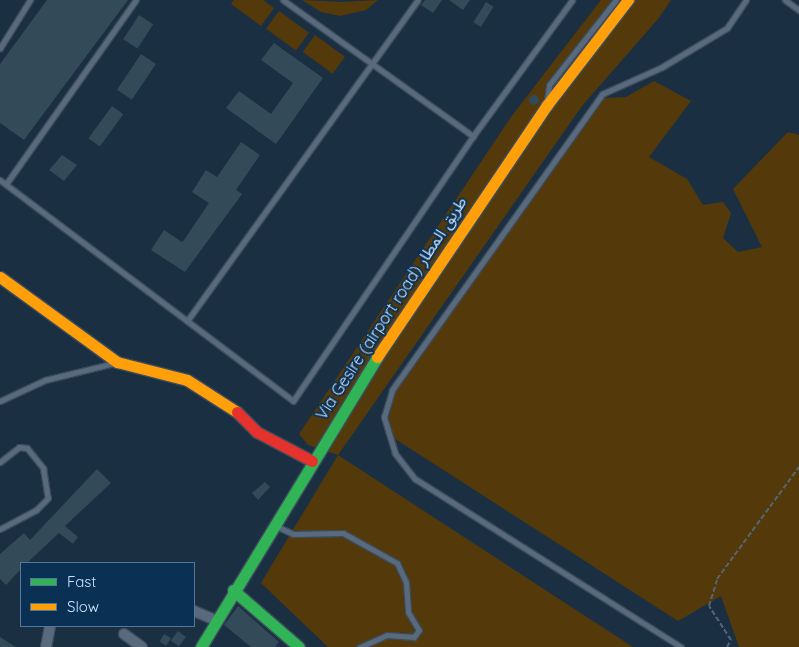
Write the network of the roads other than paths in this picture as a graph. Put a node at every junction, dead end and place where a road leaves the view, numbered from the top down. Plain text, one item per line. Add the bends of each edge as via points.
1 (30, 0) edge
2 (136, 0) edge
3 (283, 0) edge
4 (418, 0) edge
5 (572, 0) edge
6 (616, 0) edge
7 (628, 0) edge
8 (746, 0) edge
9 (786, 0) edge
10 (799, 10) edge
11 (0, 48) edge
12 (372, 64) junction
13 (547, 106) junction
14 (473, 136) junction
15 (0, 180) edge
16 (6, 184) junction
17 (0, 277) edge
18 (187, 321) junction
19 (117, 362) junction
20 (0, 401) edge
21 (312, 461) junction
22 (0, 462) edge
23 (274, 525) junction
24 (0, 529) edge
25 (233, 590) junction
26 (195, 611) edge
27 (217, 621) junction
28 (50, 627) edge
29 (124, 634) dead end
30 (46, 647) edge
31 (142, 647) edge
32 (201, 647) edge
33 (299, 647) edge
34 (360, 647) edge
35 (681, 647) edge

1 - 11 lane
2 - 16 lane
3 - 12 lane
4 - 12 lane
5 - 14 lane
6 - 13 lane via 549,85
7 - 13 main road, Via Gesire (airport road) طريق المطار
8 - 35 lane via 727,28 662,68 602,94 392,390 384,417 395,453 415,479
9 - 10 lane
12 - 14 lane
12 - 18 lane
13 - 21 main road, Via Gesire (airport road) طريق المطار via 370,367
14 - 18 lane via 293,401
15 - 16 lane
16 - 18 lane
17 - 19 main road
19 - 20 lane via 45,380
19 - 21 main road via 187,380 243,416 257,432
21 - 23 main road, Via Gesire (airport road) طريق المطار
22 - 24 lane via 19,448 27,448 43,468 48,498 36,510
23 - 25 main road, Via Gesire (airport road) طريق المطار
23 - 34 lane via 293,534 343,533 398,563 406,582 408,612 419,630 414,637 388,636
25 - 27 main road, Via Gesire (airport road) طريق المطار
25 - 33 main road
26 - 27 street
27 - 32 main road, Via Gesire (airport road) طريق المطار
28 - 30 street
29 - 31 street

